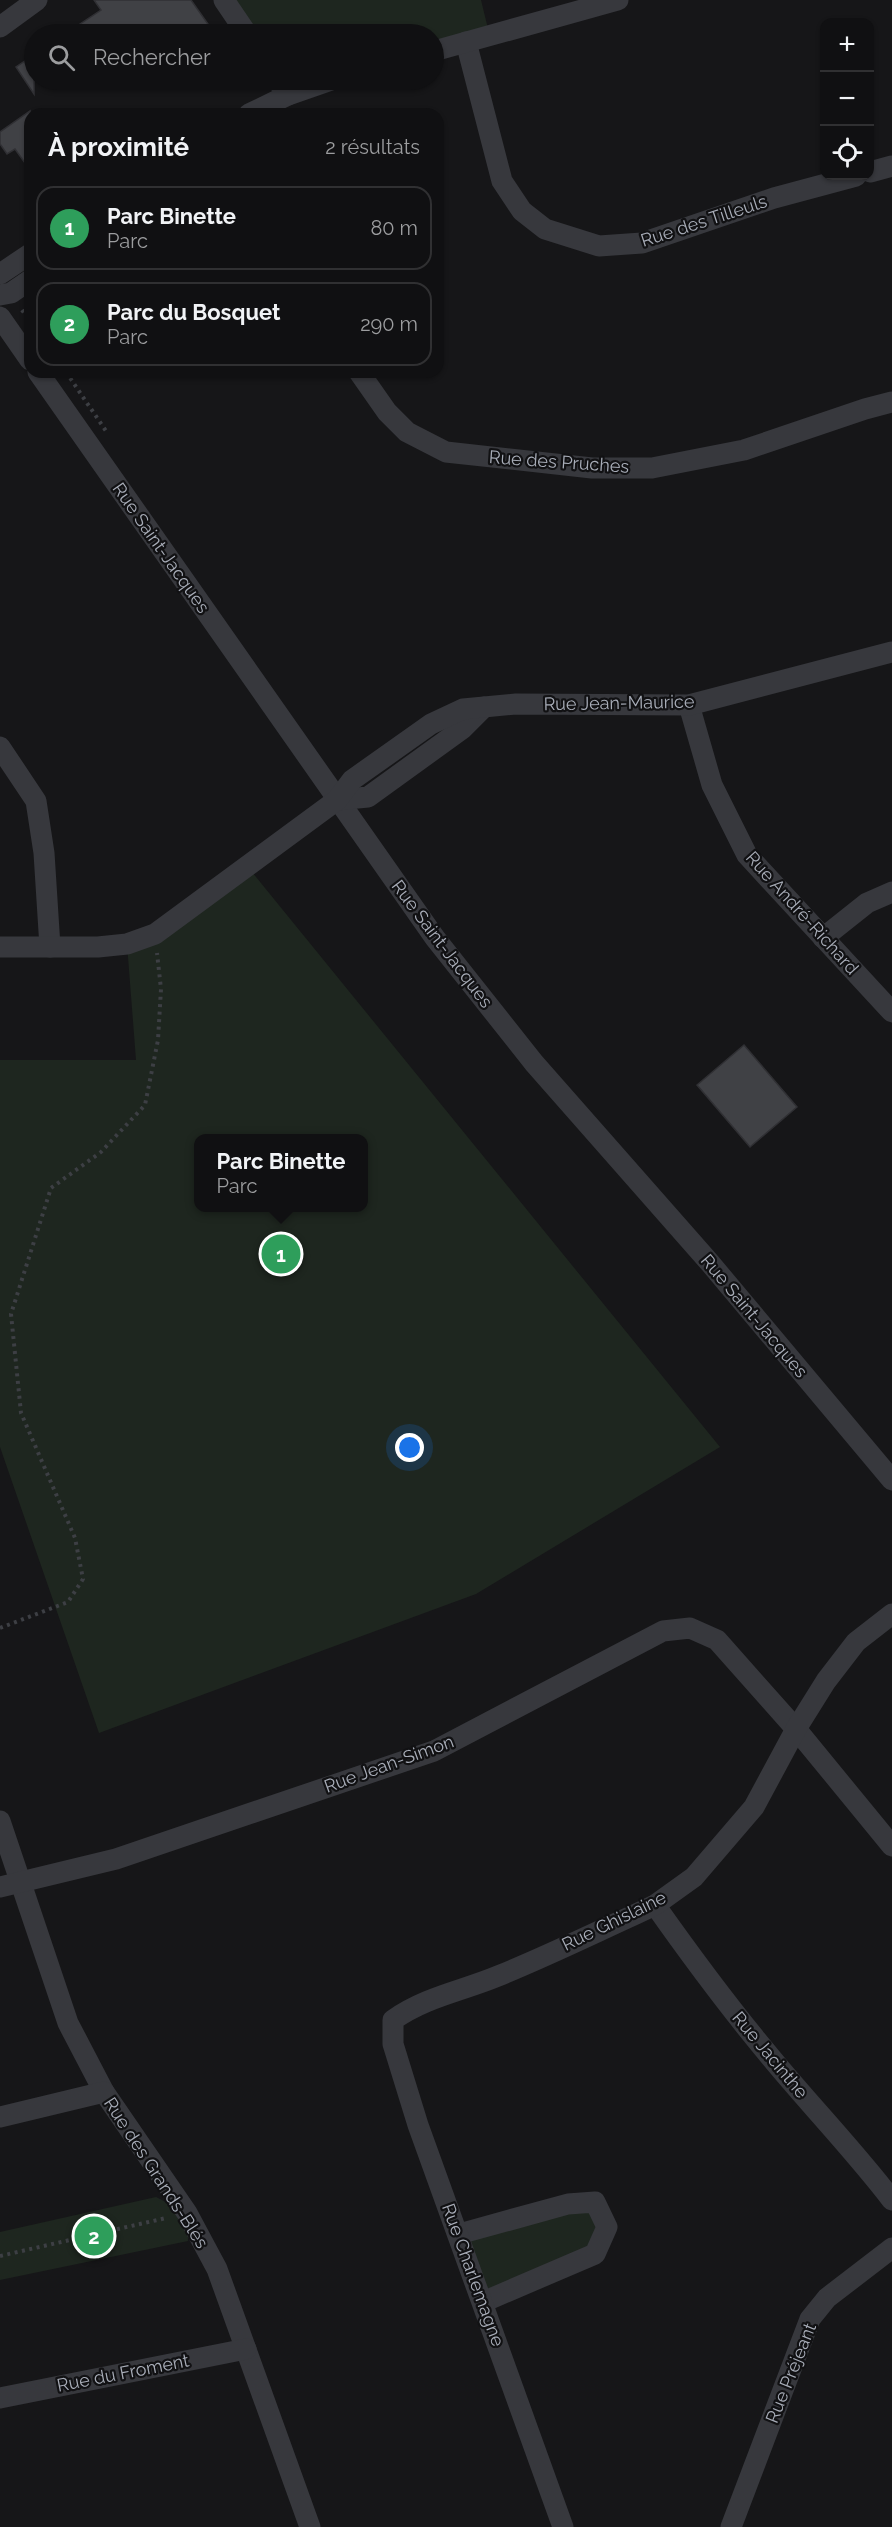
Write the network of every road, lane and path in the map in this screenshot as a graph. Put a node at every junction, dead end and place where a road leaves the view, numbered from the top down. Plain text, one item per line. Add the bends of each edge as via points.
1 (37, 0) edge
2 (224, 0) edge
3 (618, 0) edge
4 (240, 24) edge
5 (0, 27) edge
6 (466, 42) junction
7 (444, 48) edge
8 (279, 90) edge
9 (257, 108) edge
10 (892, 166) edge
11 (874, 171) edge
12 (841, 180) edge
13 (24, 258) edge
14 (0, 274) edge
15 (24, 284) edge
16 (0, 295) edge
17 (0, 317) edge
18 (24, 351) edge
19 (42, 378) edge
20 (363, 378) edge
21 (892, 402) edge
22 (892, 652) edge
23 (689, 705) junction
24 (0, 747) edge
25 (337, 800) junction
26 (892, 892) edge
27 (155, 934) junction
28 (823, 938) junction
29 (0, 947) edge
30 (50, 947) junction
31 (892, 1012) edge
32 (892, 1480) edge
33 (892, 1614) edge
34 (0, 1628) edge
35 (796, 1729) junction
36 (0, 1821) edge
37 (892, 1846) edge
38 (10, 1884) edge
39 (655, 1905) junction
40 (393, 2020) joint
41 (104, 2092) junction
42 (0, 2117) edge
43 (892, 2200) edge
44 (187, 2213) junction
45 (459, 2234) junction
46 (892, 2248) edge
47 (0, 2256) edge
48 (483, 2302) junction
49 (246, 2349) junction
50 (0, 2398) edge
51 (310, 2527) edge
52 (563, 2527) edge
53 (731, 2527) edge

1 - 5 street
2 - 4 street
3 - 6 street
6 - 7 street
6 - 12 street, Rue des Tilleuls via 502,181 522,211 544,229 599,246 642,243 774,198
8 - 9 street
10 - 11 street
13 - 14 street
15 - 16 street
17 - 18 street
19 - 25 street, Rue Saint-Jacques
20 - 21 street, Rue des Pruches via 407,432 446,452 592,468 652,468 744,450
22 - 23 street, Rue Jean-Maurice
23 - 25 street, Rue Jean-Maurice via 484,707 462,729 368,797
23 - 28 street, Rue André-Richard via 712,785 747,855
24 - 30 street via 36,801
25 - 27 street
25 - 32 street, Rue Saint-Jacques via 435,938 534,1063 710,1263
26 - 28 street via 867,903
27 - 30 street via 127,944
27 - 34 path via 161,988 158,1040 145,1105 102,1152 51,1188 11,1314 21,1413 75,1538 82,1579 68,1602
28 - 31 street, Rue André-Richard
29 - 30 street
33 - 35 street, Rue Ghislaine via 856,1642
35 - 37 street, Rue Jean-Simon
35 - 38 street, Rue Jean-Simon via 717,1640 690,1628 663,1631 434,1751 116,1859
35 - 39 street, Rue Ghislaine via 754,1807 694,1877
36 - 38 street, Rue des Grands-Blés
38 - 41 street, Rue des Grands-Blés via 68,2023
39 - 40 street, Rue Ghislaine via 496,1977 442,1994
39 - 43 street, Rue Jacinthe via 711,1984
40 - 45 street, Rue Charlemagne via 396,2054
41 - 42 street
41 - 44 street, Rue des Grands-Blés
44 - 47 path
44 - 49 street, Rue des Grands-Blés via 216,2269
45 - 48 street, Rue Charlemagne
45 - 48 street via 568,2204 595,2202 607,2227 595,2254
46 - 53 street, Rue Préjeant via 827,2298 810,2319
48 - 52 street, Rue Charlemagne
49 - 50 street, Rue du Froment
49 - 51 street, Rue des Grands-Blés

